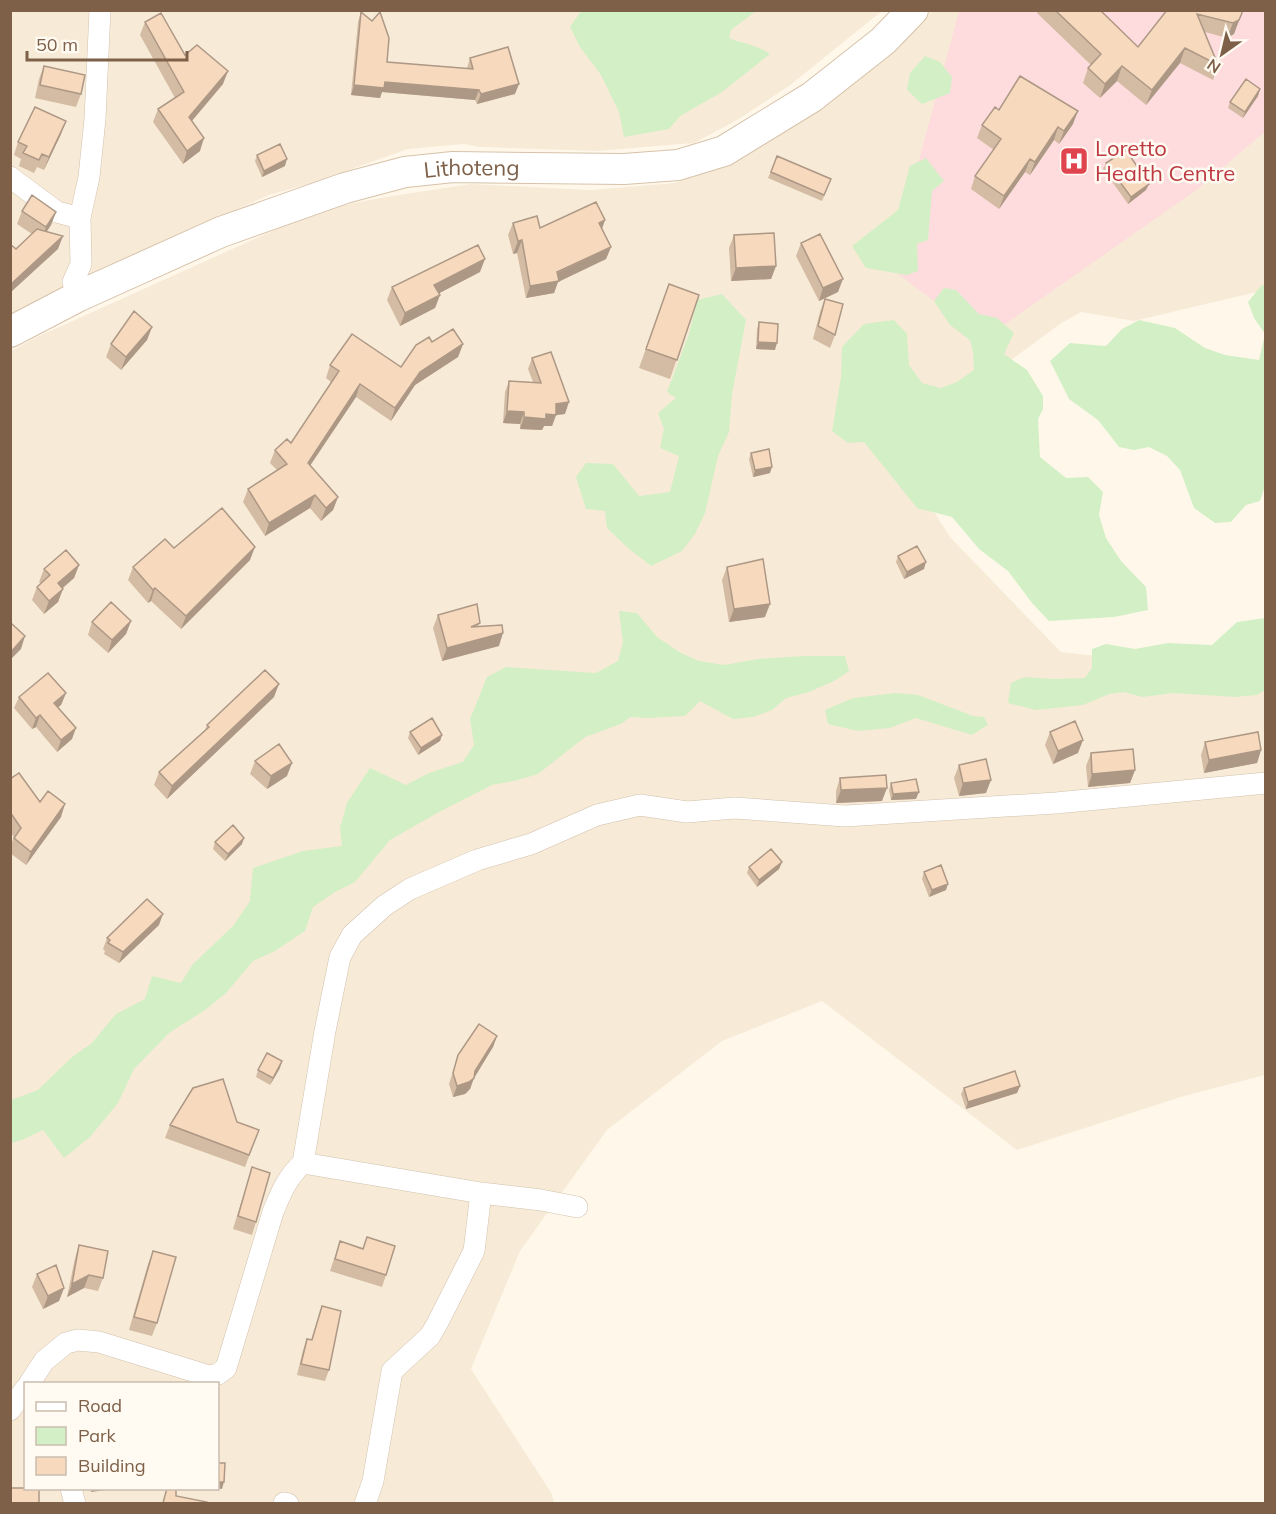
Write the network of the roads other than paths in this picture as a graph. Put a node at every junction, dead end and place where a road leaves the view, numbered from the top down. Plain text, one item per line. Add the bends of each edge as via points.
1 (100, 10) edge
2 (913, 10) edge
3 (10, 177) edge
4 (80, 218) junction
5 (79, 296) junction
6 (10, 332) edge
7 (1266, 783) edge
8 (303, 1162) junction
9 (482, 1194) junction
10 (577, 1207) dead end
11 (30, 1382) edge
12 (24, 1393) edge
13 (16, 1411) edge
14 (365, 1503) edge

1 - 4 street via 95,119
2 - 5 main road, Lithoteng via 883,41 812,97 724,151 678,165 624,169 453,167 405,172 345,188 221,232
3 - 4 street via 57,212
4 - 5 street via 81,264 73,282
5 - 6 main road, Lithoteng
7 - 8 street via 1056,803 845,816 735,808 687,812 640,805 597,814 531,844 477,860 410,889 352,935 340,957
8 - 9 street
8 - 11 street via 282,1188 273,1212 226,1368 209,1376 99,1342 78,1340 66,1343 44,1361
9 - 10 street
9 - 14 street via 474,1251 430,1336 392,1371 373,1481
12 - 13 street

